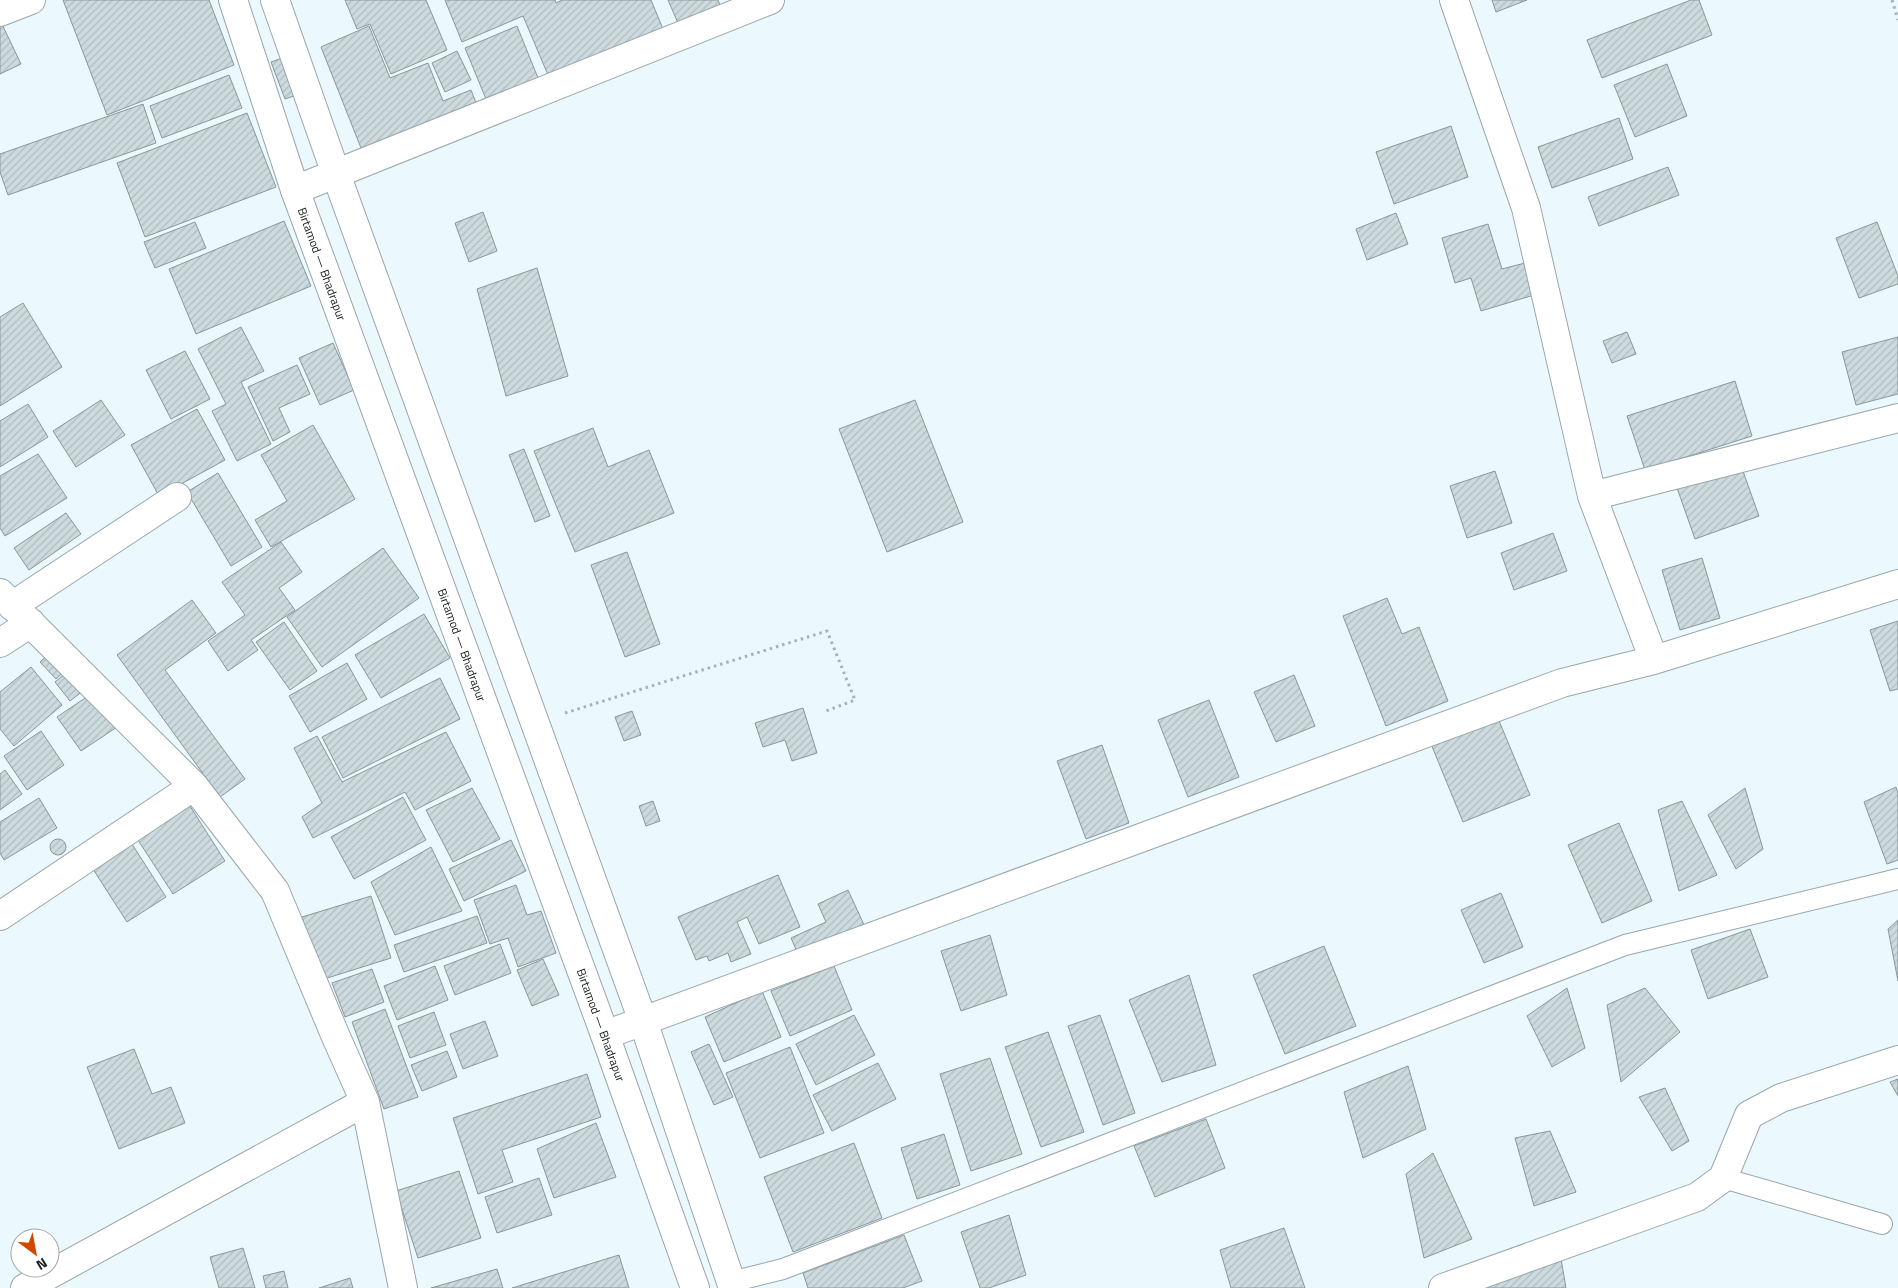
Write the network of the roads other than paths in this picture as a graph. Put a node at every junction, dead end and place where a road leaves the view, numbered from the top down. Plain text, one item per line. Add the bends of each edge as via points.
1 (31, 0) edge
2 (233, 0) edge
3 (275, 0) edge
4 (770, 0) edge
5 (1454, 0) edge
6 (0, 12) edge
7 (336, 174) junction
8 (295, 190) junction
9 (1898, 418) edge
10 (1592, 496) junction
11 (177, 497) dead end
12 (1898, 584) edge
13 (14, 607) edge
14 (0, 643) edge
15 (1654, 660) junction
16 (194, 786) junction
17 (1898, 879) edge
18 (0, 916) edge
19 (643, 1021) junction
20 (605, 1034) junction
21 (1898, 1060) edge
22 (365, 1102) junction
23 (1723, 1178) junction
24 (1882, 1224) dead end
25 (732, 1285) edge
26 (25, 1288) edge
27 (403, 1288) edge
28 (695, 1288) edge
29 (1443, 1288) edge

1 - 6 street
2 - 8 street, Birtamod — Bhadrapur
3 - 7 street
4 - 7 street
5 - 10 street via 1526,208
7 - 8 street
7 - 19 street
8 - 20 street, Birtamod — Bhadrapur
9 - 10 street
10 - 15 street
11 - 13 street
12 - 15 street
13 - 14 street
13 - 16 street
15 - 19 street via 1562,683
16 - 18 street
16 - 22 street via 275,891
17 - 25 lane via 1626,945 783,1269
19 - 20 street
19 - 25 street
20 - 28 street, Birtamod — Bhadrapur
21 - 23 street via 1780,1098 1749,1115
22 - 26 street
22 - 27 street
23 - 24 lane
23 - 29 street via 1697,1197

